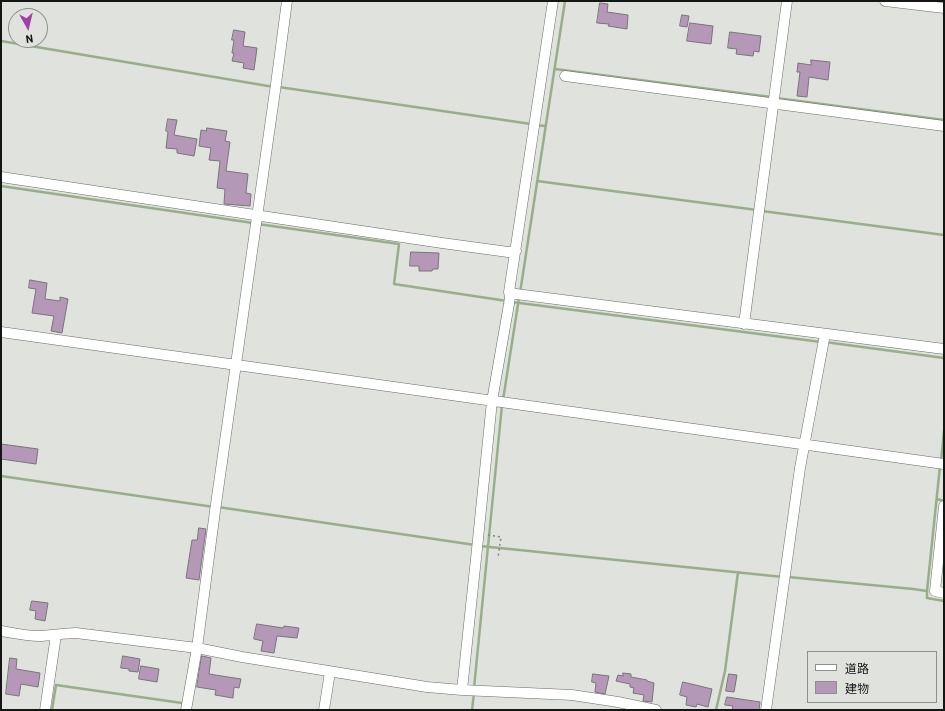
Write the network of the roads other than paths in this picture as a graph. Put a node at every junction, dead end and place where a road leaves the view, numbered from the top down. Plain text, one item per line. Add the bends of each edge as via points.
1 (287, 1) edge
2 (553, 1) edge
3 (787, 1) edge
4 (885, 1) edge
5 (944, 8) edge
6 (566, 76) dead end
7 (774, 99) junction
8 (944, 126) edge
9 (1, 177) edge
10 (256, 221) junction
11 (516, 251) junction
12 (513, 296) junction
13 (744, 324) junction
14 (1, 332) edge
15 (824, 340) junction
16 (944, 349) edge
17 (236, 365) junction
18 (499, 402) junction
19 (805, 445) junction
20 (941, 464) edge
21 (944, 506) edge
22 (944, 593) edge
23 (1, 631) edge
24 (56, 635) junction
25 (197, 648) junction
26 (330, 672) junction
27 (469, 690) junction
28 (617, 706) edge
29 (45, 710) edge
30 (186, 710) edge
31 (324, 710) edge
32 (656, 710) edge
33 (766, 710) edge

1 - 10 street
2 - 11 street
3 - 7 street
4 - 5 street
6 - 7 street
7 - 8 street
7 - 13 street
9 - 10 street
10 - 11 street
10 - 17 street
11 - 12 street
12 - 13 street
12 - 18 street
13 - 15 street
14 - 17 street
15 - 16 street
15 - 19 street
17 - 18 street
17 - 25 street
18 - 19 street
18 - 27 street via 478,546
19 - 20 street
19 - 33 street
21 - 22 street via 935,591
23 - 24 street via 28,635
24 - 25 street via 76,633
24 - 29 street
25 - 26 street
25 - 30 street
26 - 27 street via 427,687
26 - 31 street
27 - 28 street via 572,695
28 - 32 street

